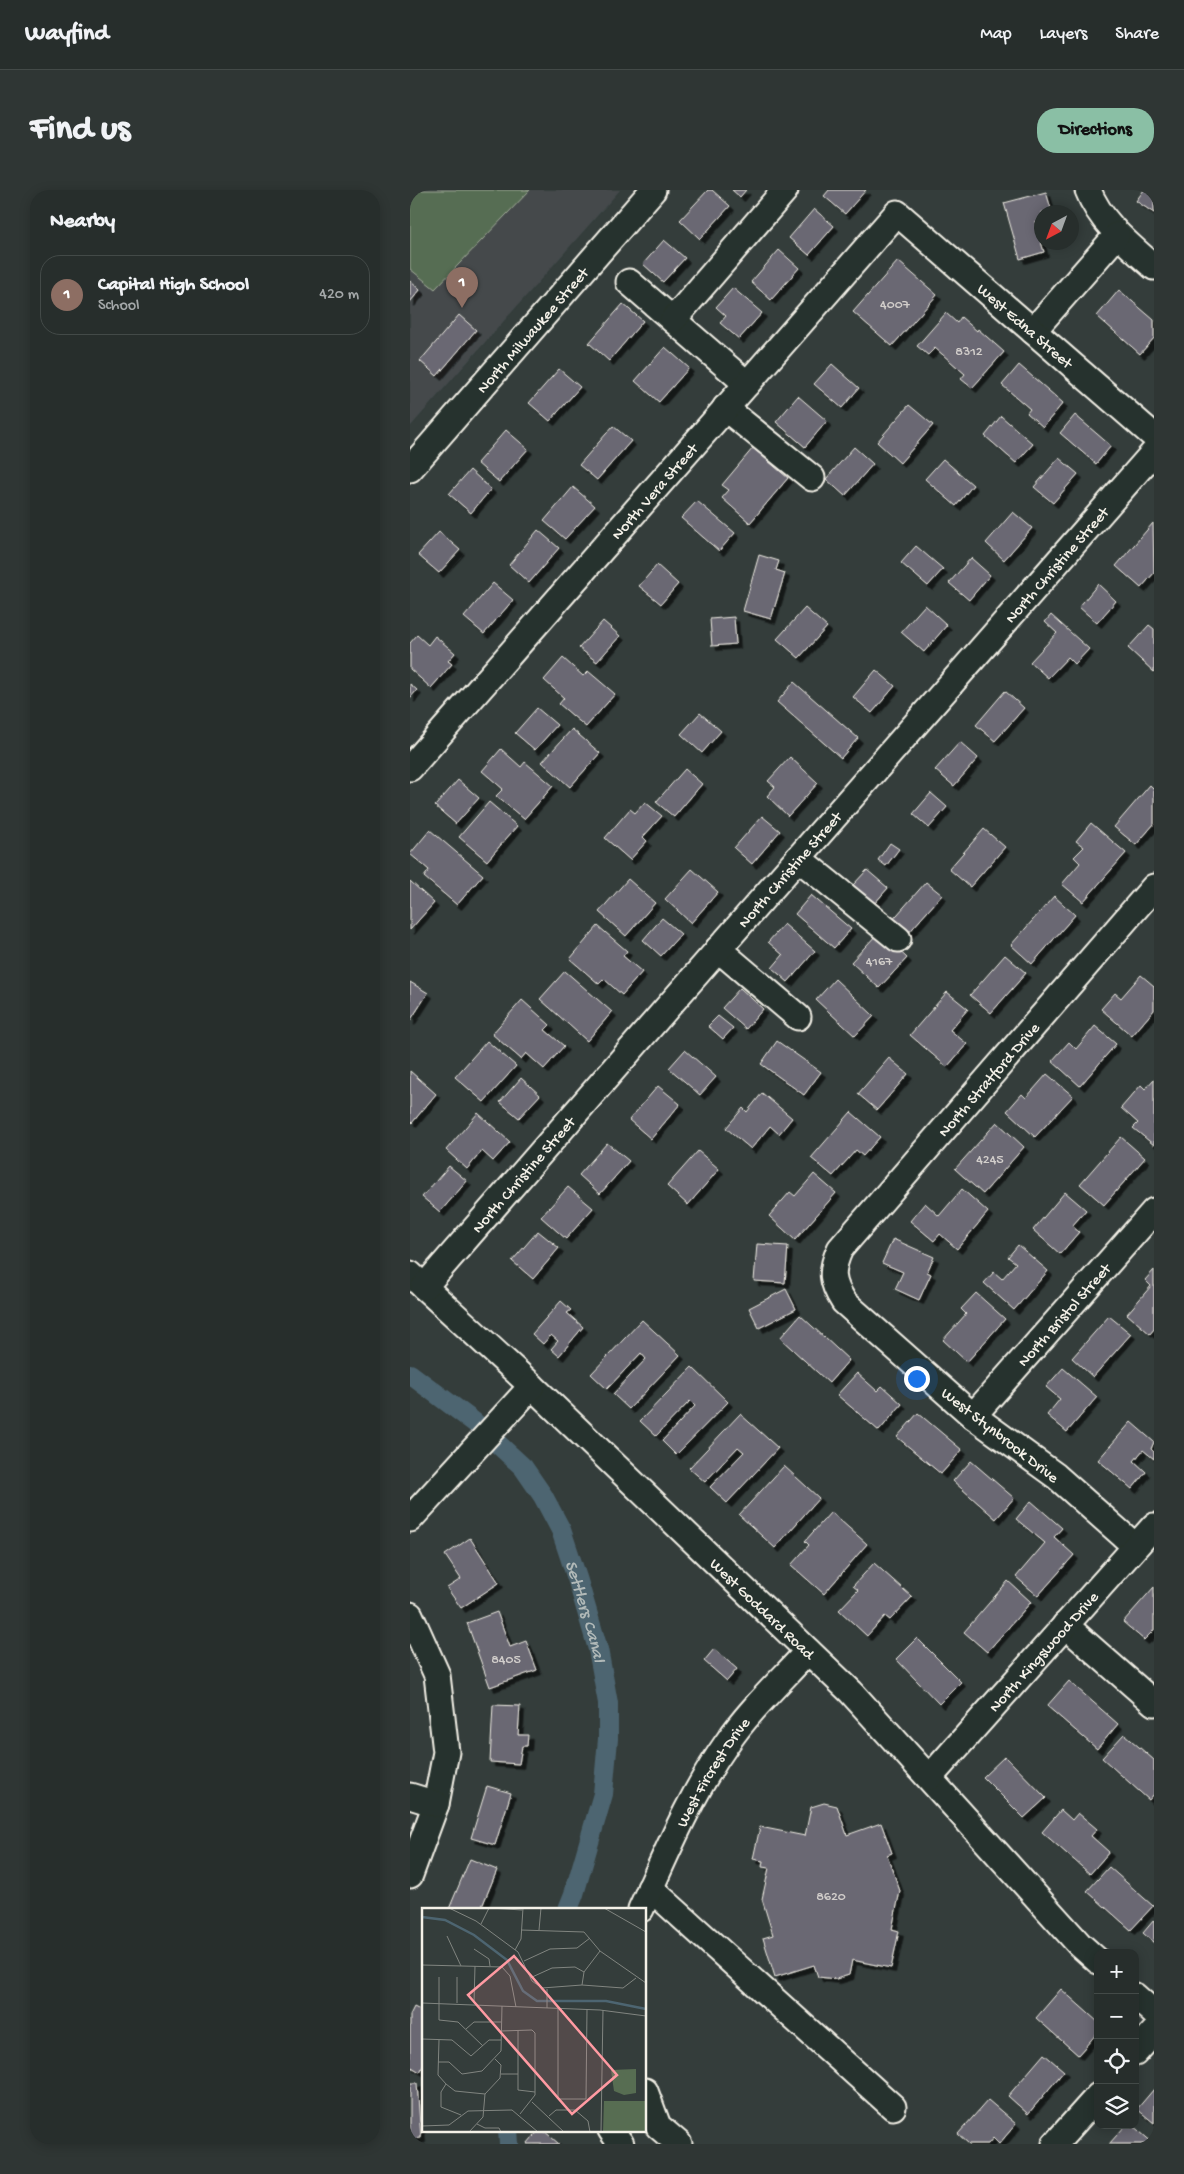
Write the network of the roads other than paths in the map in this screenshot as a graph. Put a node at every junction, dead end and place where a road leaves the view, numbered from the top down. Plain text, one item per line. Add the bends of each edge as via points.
1 (653, 190) edge
2 (785, 190) edge
3 (1088, 190) edge
4 (897, 213) joint
5 (1117, 235) junction
6 (1154, 267) edge
7 (629, 282) dead end
8 (673, 320) junction
9 (1033, 331) junction
10 (747, 384) junction
11 (725, 408) junction
12 (1154, 436) edge
13 (1154, 452) edge
14 (410, 469) edge
15 (812, 478) dead end
16 (410, 768) edge
17 (798, 858) junction
18 (1154, 887) edge
19 (898, 940) dead end
20 (718, 949) junction
21 (798, 1017) dead end
22 (1154, 1211) edge
23 (832, 1275) joint
24 (417, 1281) edge
25 (532, 1386) junction
26 (973, 1416) junction
27 (410, 1519) edge
28 (1154, 1526) edge
29 (1135, 1546) junction
30 (410, 1615) edge
31 (1065, 1625) junction
32 (808, 1651) junction
33 (1154, 1703) edge
34 (930, 1777) junction
35 (410, 1796) edge
36 (436, 1804) junction
37 (410, 1875) edge
38 (645, 1899) edge
39 (1094, 1958) edge
40 (1139, 2000) edge
41 (1154, 2013) edge
42 (1154, 2032) edge
43 (1139, 2049) edge
44 (646, 2094) edge
45 (1094, 2100) edge
46 (893, 2106) dead end
47 (612, 2132) edge
48 (620, 2144) edge
49 (678, 2144) edge
50 (1055, 2144) edge

1 - 14 street, North Milwaukee Street
2 - 8 street
3 - 5 street
4 - 9 street, West Edna Street
4 - 10 street, North Vera Street
5 - 6 street
5 - 9 street
7 - 8 street
8 - 10 street
9 - 12 street, West Edna Street
10 - 11 street, North Vera Street
11 - 15 street
11 - 16 street, North Vera Street
13 - 17 street, North Christine Street
17 - 19 street
17 - 20 street, North Christine Street
18 - 23 street, North Stratford Drive via 840,1249
20 - 21 street
20 - 24 street, North Christine Street
22 - 26 street, North Bristol Street
23 - 26 street, West Stynbrook Drive via 835,1289 844,1302
24 - 25 street, West Goddard Road
25 - 27 street
25 - 32 street, West Goddard Road
26 - 29 street, West Stynbrook Drive via 1056,1476
28 - 29 street, North Kingswood Drive
29 - 31 street, North Kingswood Drive
30 - 36 street via 437,1675 446,1752
31 - 33 street
31 - 34 street, North Kingswood Drive
32 - 34 street, West Goddard Road
32 - 38 street, West Fircrest Drive via 758,1705 718,1757 686,1812
34 - 39 street, West Goddard Road
35 - 36 street
36 - 37 street
38 - 46 street
40 - 41 street
42 - 43 street
44 - 49 street via 658,2126
45 - 50 street
47 - 48 street

